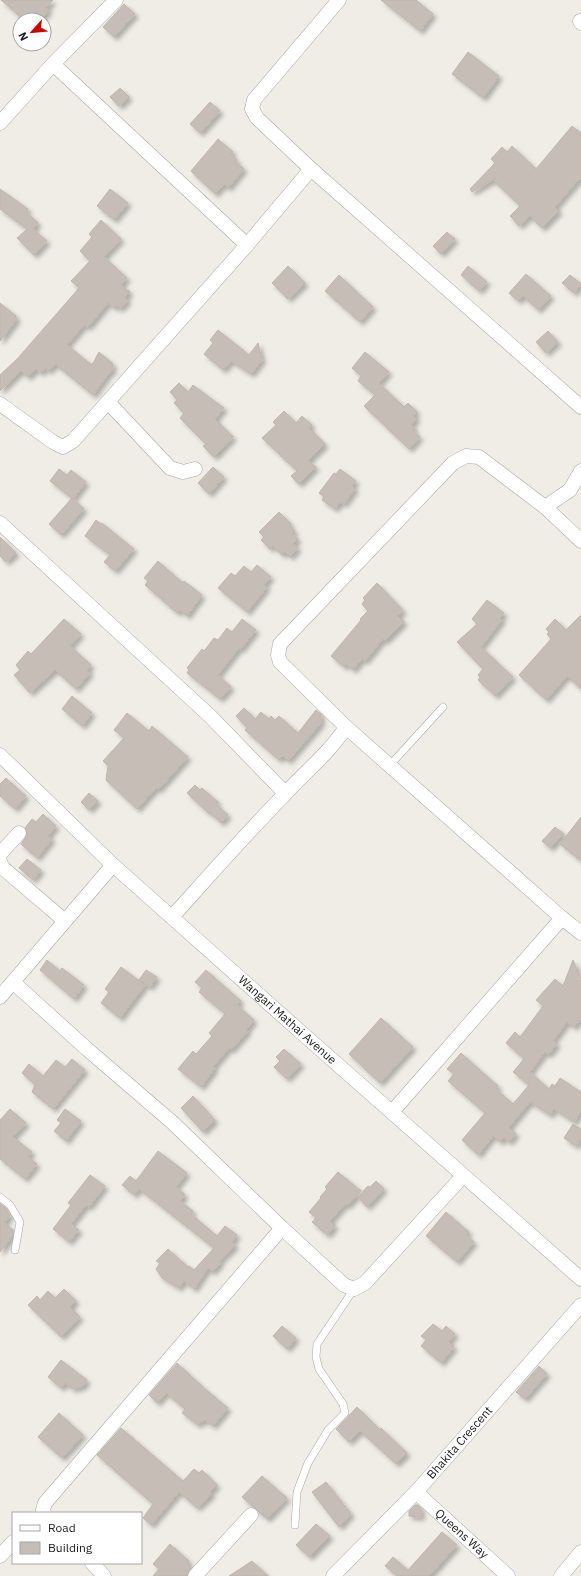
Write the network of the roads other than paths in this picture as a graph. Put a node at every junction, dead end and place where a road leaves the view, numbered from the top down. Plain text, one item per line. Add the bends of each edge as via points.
1 (116, 0) edge
2 (339, 0) edge
3 (53, 64) junction
4 (0, 123) edge
5 (311, 169) junction
6 (247, 245) junction
7 (108, 402) junction
8 (0, 404) edge
9 (581, 407) edge
10 (195, 469) dead end
11 (581, 470) edge
12 (544, 507) junction
13 (0, 523) edge
14 (581, 541) edge
15 (443, 707) dead end
16 (346, 727) junction
17 (0, 755) edge
18 (390, 765) junction
19 (285, 793) junction
20 (19, 833) dead end
21 (0, 854) edge
22 (0, 862) edge
23 (113, 865) junction
24 (172, 917) junction
25 (562, 918) junction
26 (65, 921) junction
27 (581, 933) edge
28 (14, 983) junction
29 (0, 997) edge
30 (392, 1112) junction
31 (463, 1176) junction
32 (0, 1197) edge
33 (282, 1228) junction
34 (15, 1250) dead end
35 (581, 1279) edge
36 (354, 1289) junction
37 (581, 1305) edge
38 (416, 1492) junction
39 (43, 1512) edge
40 (251, 1515) dead end
41 (295, 1525) dead end
42 (12, 1543) edge
43 (581, 1552) edge
44 (0, 1556) edge
45 (93, 1564) edge
46 (104, 1576) edge
47 (195, 1576) edge
48 (333, 1576) edge
49 (508, 1576) edge
50 (561, 1576) edge

1 - 3 street
2 - 5 street via 254,100 252,109 257,118
3 - 4 street
3 - 6 street
5 - 6 street
5 - 9 street
6 - 7 street
7 - 8 street via 73,441 63,447
7 - 10 street via 170,468 183,472
11 - 12 street via 570,490
12 - 14 street
12 - 16 street via 479,457 466,456 453,463 280,644 280,662
13 - 19 street via 210,716
15 - 18 lane
16 - 18 street
16 - 19 street via 324,754
17 - 23 street, Wangari Mathai Avenue
18 - 25 street
19 - 24 street
20 - 21 street
22 - 26 street via 3,868
23 - 24 street, Wangari Mathai Avenue
23 - 26 street
24 - 30 street, Wangari Mathai Avenue
25 - 27 street
25 - 30 street
26 - 28 street
28 - 29 street
28 - 33 street via 173,1122
30 - 31 street, Wangari Mathai Avenue
31 - 35 street, Wangari Mathai Avenue
31 - 36 street via 365,1284
32 - 34 lane via 10,1205 20,1222
33 - 36 street via 344,1284
33 - 39 street via 45,1503
36 - 41 lane via 317,1344 316,1357 320,1369 346,1413 328,1430 308,1463 297,1492
37 - 38 street, Bhakita Crescent
38 - 48 street, Bhakita Crescent
38 - 49 street, Queens Way
40 - 47 street
42 - 44 street
43 - 50 street
45 - 46 street

